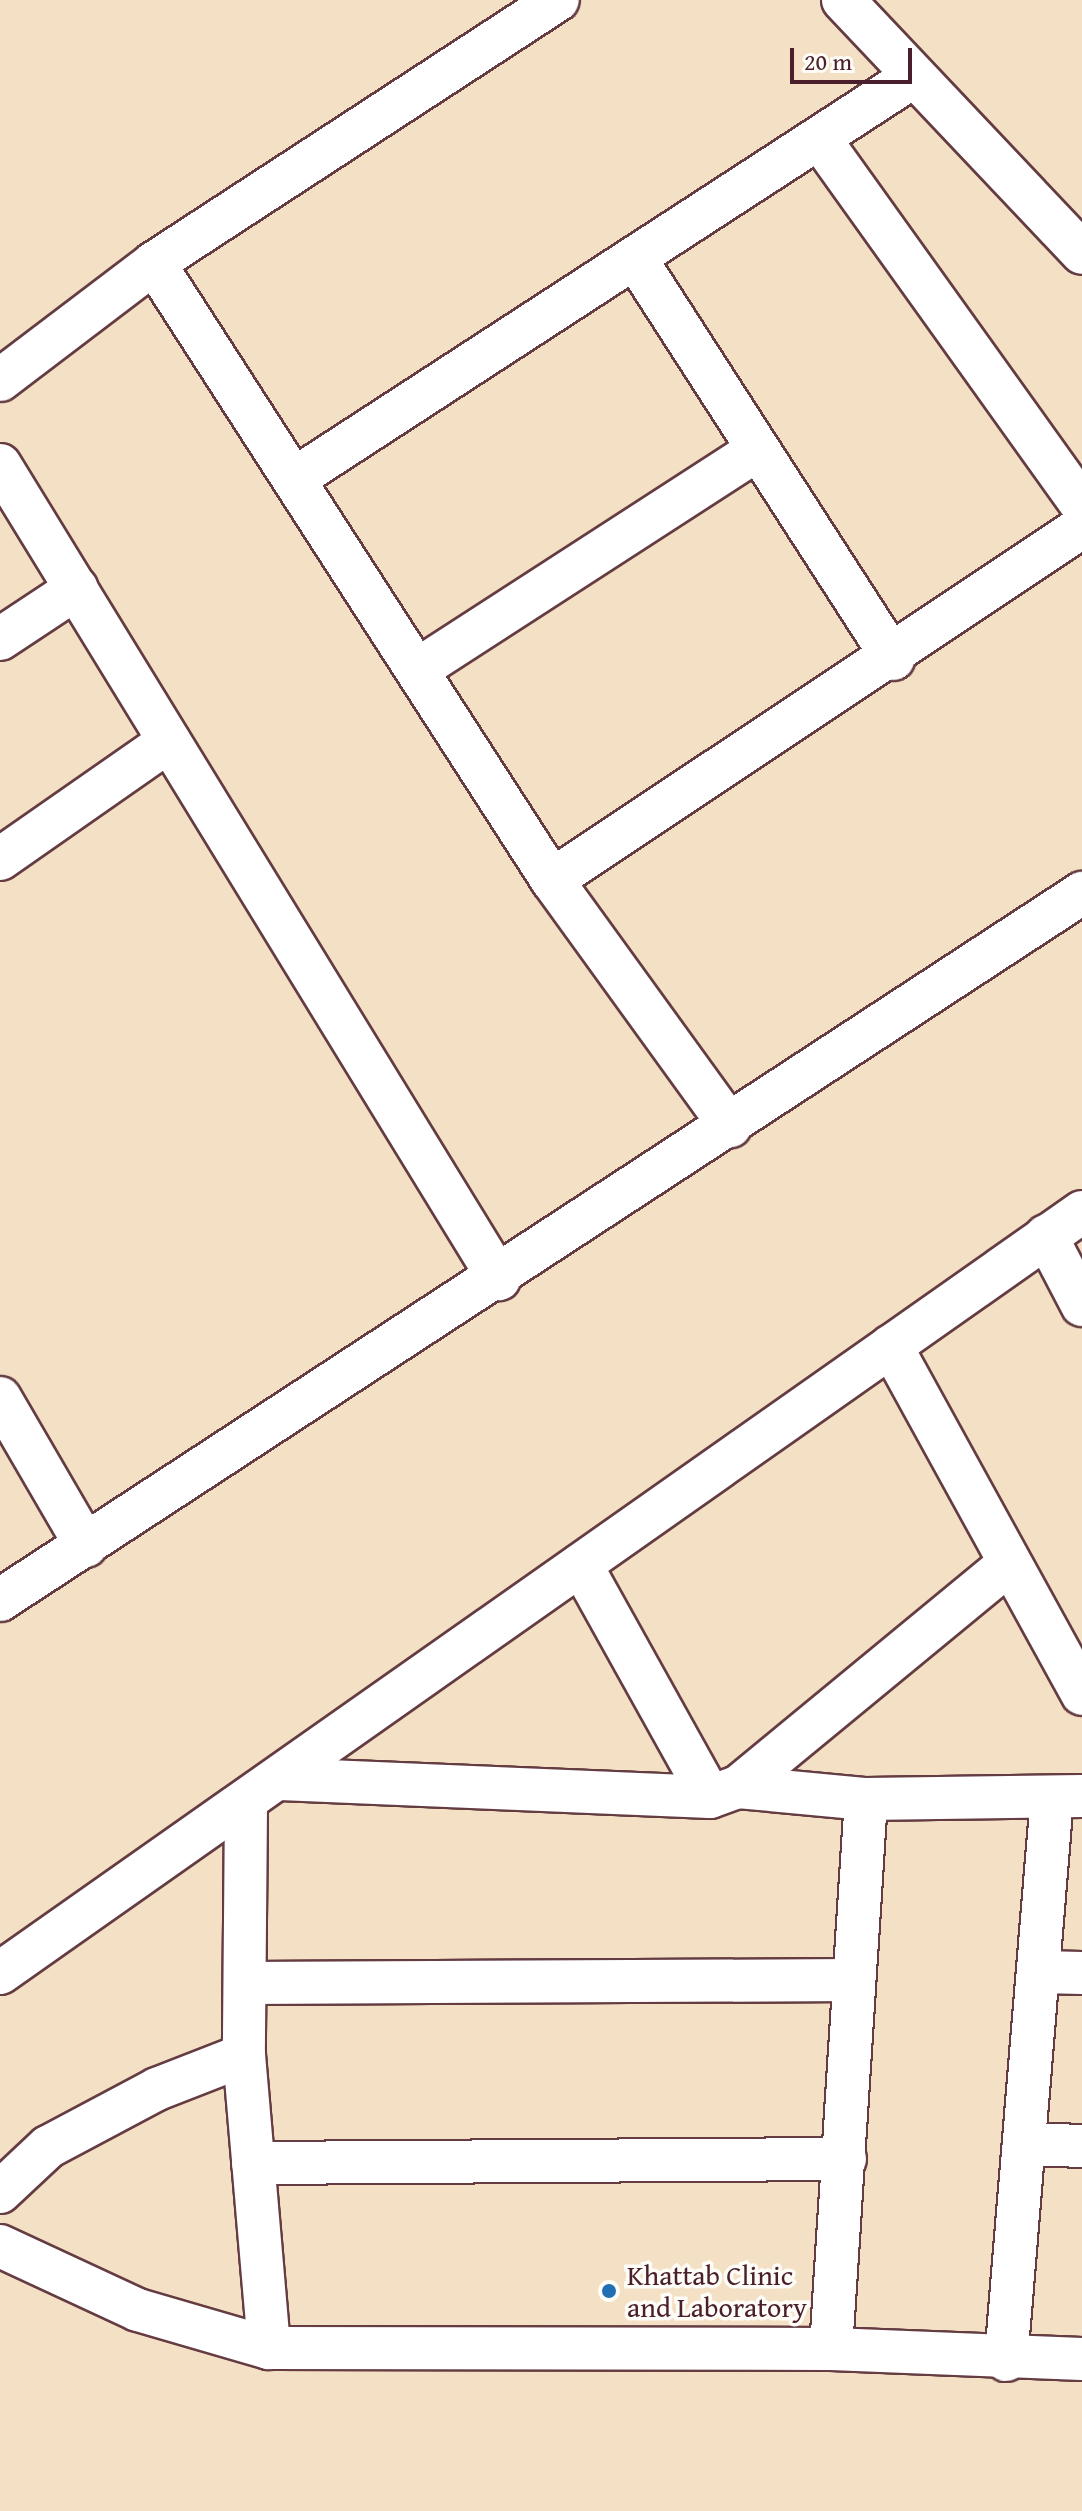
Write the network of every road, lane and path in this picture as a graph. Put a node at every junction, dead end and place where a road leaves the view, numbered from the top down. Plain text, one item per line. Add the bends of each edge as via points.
1 (558, 0) edge
2 (843, 0) edge
3 (914, 76) junction
4 (819, 138) junction
5 (1082, 253) edge
6 (635, 258) junction
7 (154, 263) junction
8 (0, 380) edge
9 (758, 449) junction
10 (0, 465) edge
11 (294, 479) junction
12 (1082, 505) edge
13 (1082, 527) edge
14 (77, 588) junction
15 (0, 639) edge
16 (893, 659) junction
17 (417, 670) junction
18 (169, 741) junction
19 (0, 859) edge
20 (552, 880) junction
21 (1082, 893) edge
22 (730, 1126) junction
23 (1082, 1212) edge
24 (1046, 1236) junction
25 (499, 1279) junction
26 (1082, 1305) edge
27 (891, 1346) junction
28 (0, 1398) edge
29 (86, 1546) junction
30 (581, 1565) junction
31 (1006, 1566) junction
32 (0, 1600) edge
33 (1082, 1694) edge
34 (280, 1779) junction
35 (724, 1792) junction
36 (1067, 1797) edge
37 (866, 1799) junction
38 (246, 1806) junction
39 (1040, 1972) junction
40 (0, 1973) edge
41 (1082, 1973) edge
42 (854, 1980) junction
43 (247, 1983) junction
44 (244, 2055) junction
45 (1028, 2144) junction
46 (1082, 2146) edge
47 (845, 2159) junction
48 (253, 2163) junction
49 (0, 2192) edge
50 (0, 2246) edge
51 (269, 2348) junction
52 (831, 2349) junction
53 (1082, 2359) edge
54 (1006, 2360) junction

1 - 7 street
2 - 3 street
3 - 4 street
3 - 5 street
4 - 6 street
4 - 12 street
6 - 9 street
6 - 11 street
7 - 8 street
7 - 11 street
9 - 16 street
9 - 17 street
10 - 14 street
11 - 17 street
13 - 16 street
14 - 15 street
14 - 18 street
16 - 20 street
17 - 20 street
18 - 19 street
18 - 25 street
20 - 22 street
21 - 22 street
22 - 25 street
23 - 24 street
24 - 26 street
24 - 27 street
25 - 29 street
27 - 30 street
27 - 31 street
28 - 29 street
29 - 32 street
30 - 34 street
30 - 35 street
31 - 33 street
31 - 35 street
34 - 35 street
34 - 38 street
35 - 37 street
36 - 37 street
36 - 39 street
37 - 42 street
38 - 40 street
38 - 43 street
39 - 41 street
39 - 45 street
42 - 43 street
42 - 47 street
43 - 44 street
44 - 48 street
44 - 49 street via 157,2089 48,2147
45 - 46 street
45 - 54 street
47 - 48 street
47 - 52 street
48 - 51 street
50 - 51 street via 138,2310
51 - 52 street
52 - 54 street
53 - 54 street

